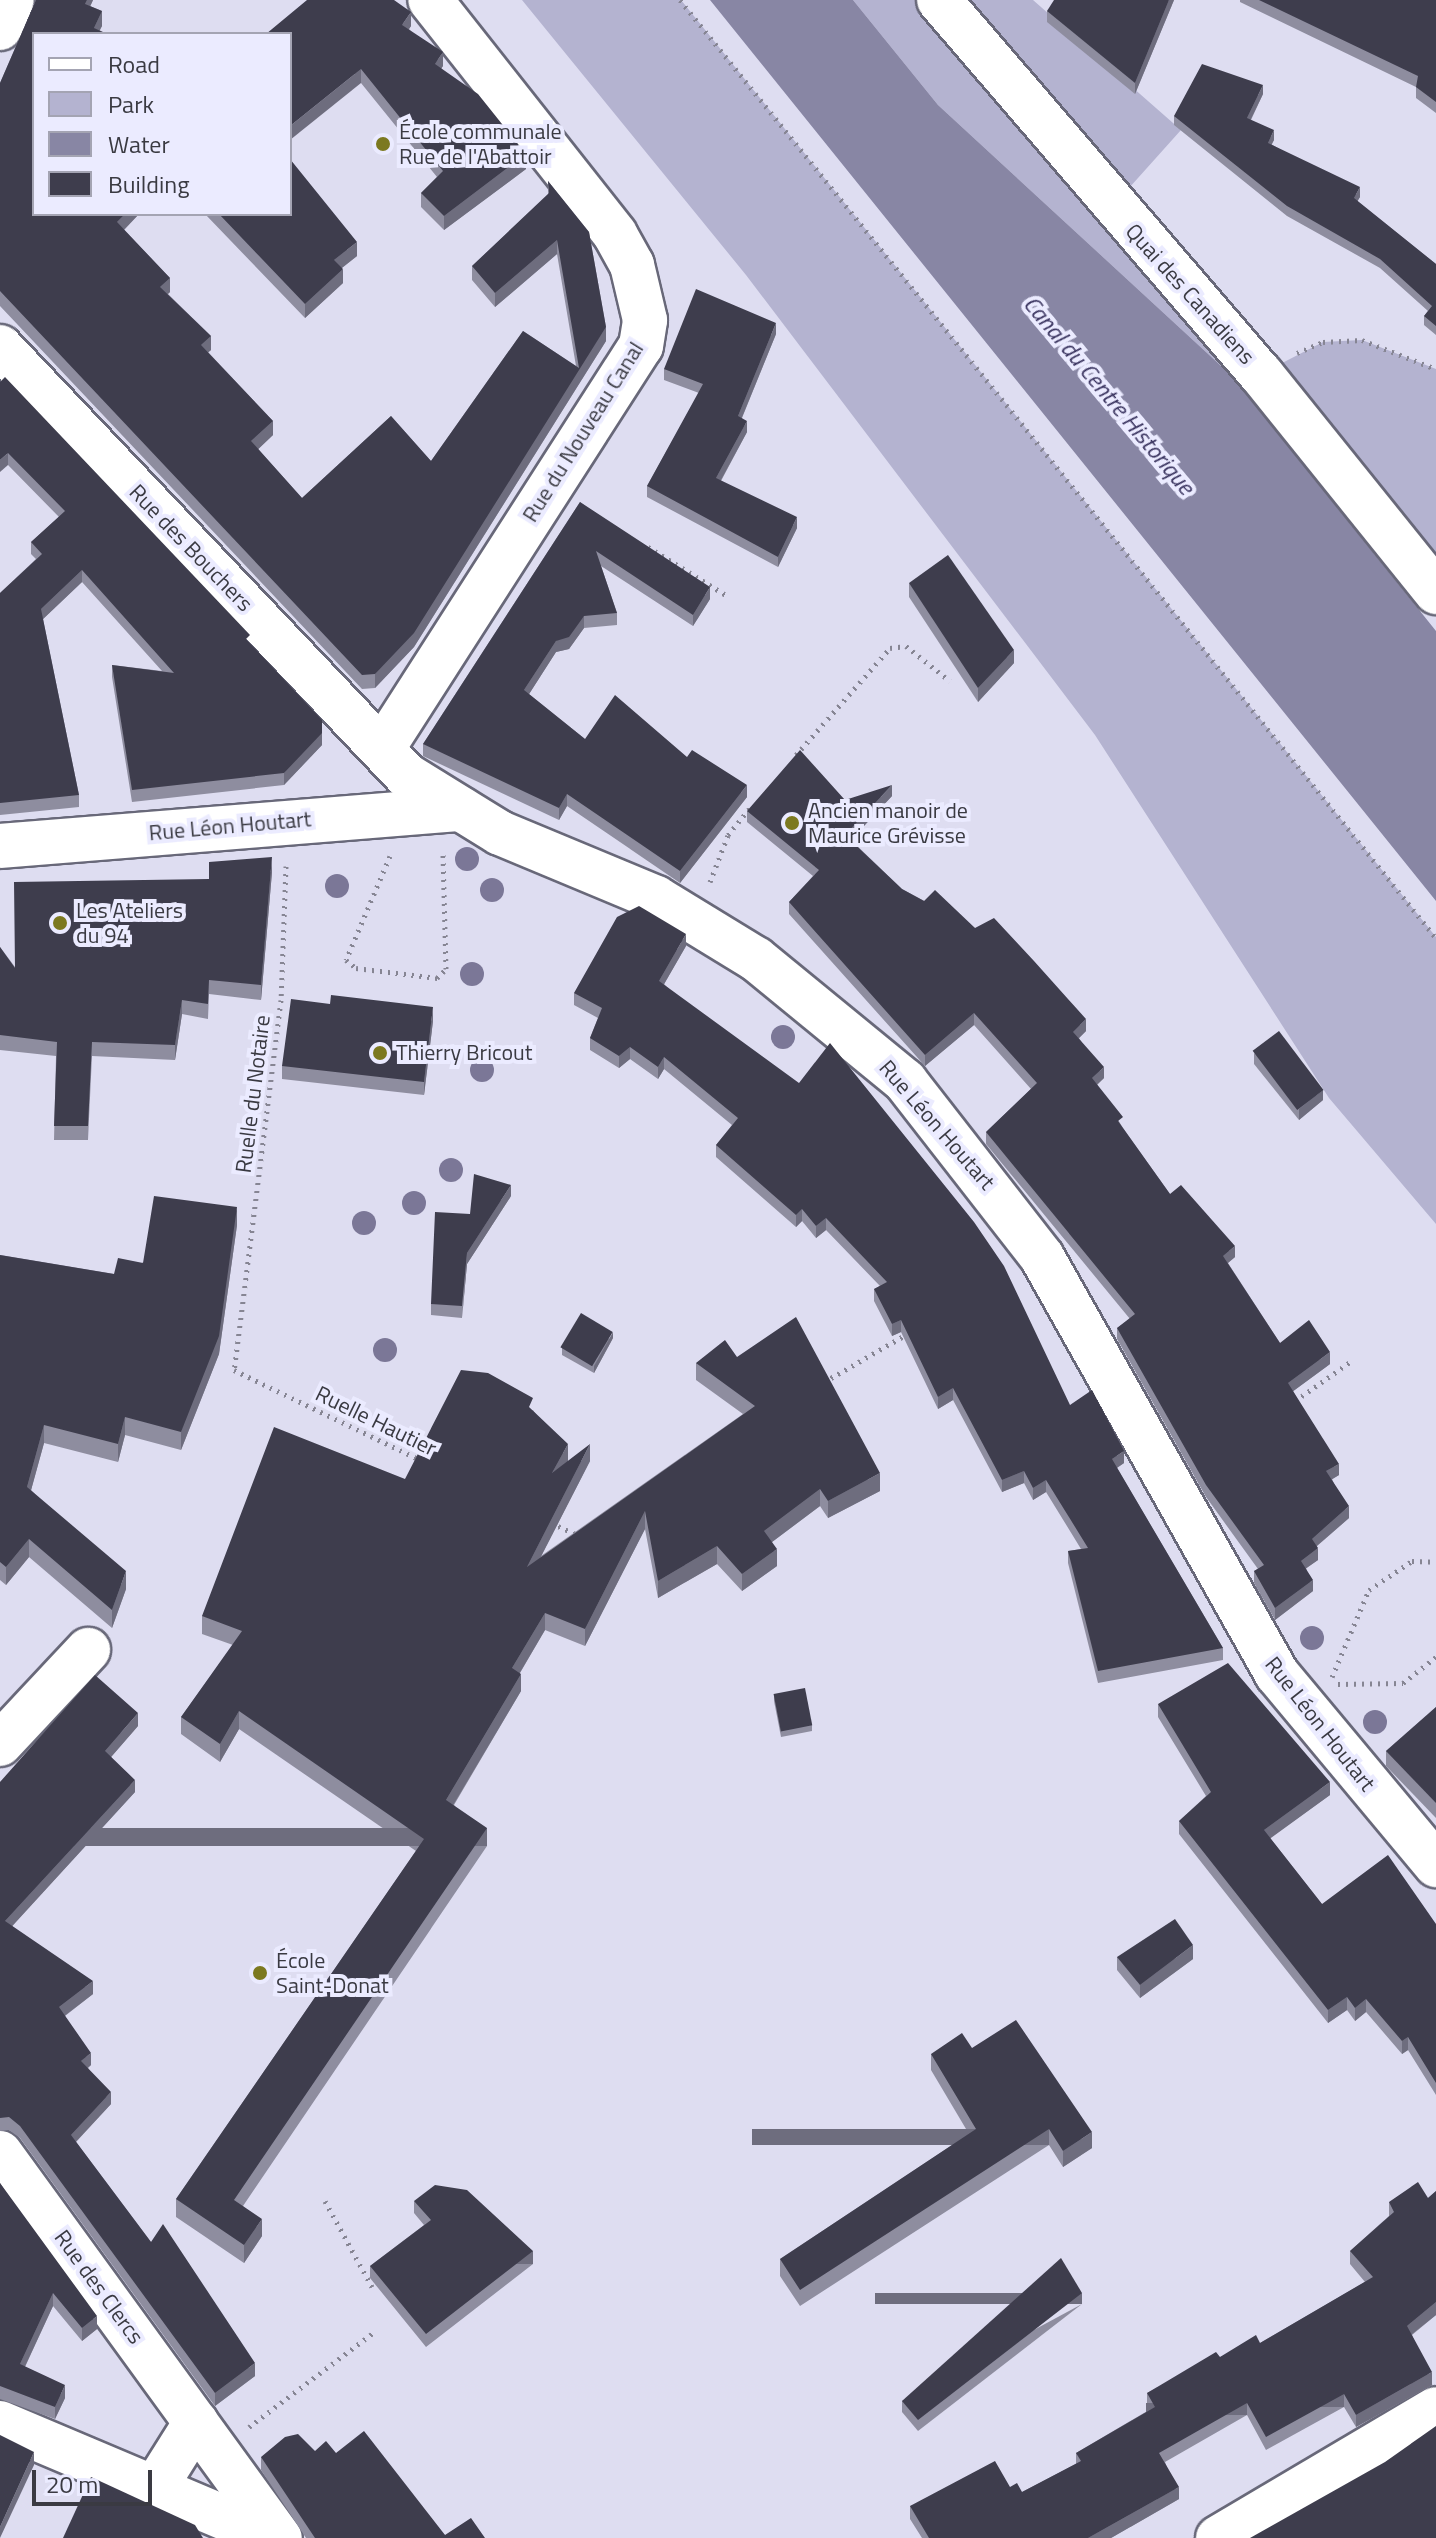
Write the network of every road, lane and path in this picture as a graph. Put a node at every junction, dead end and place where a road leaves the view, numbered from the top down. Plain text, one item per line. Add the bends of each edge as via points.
1 (12, 0) edge
2 (430, 0) edge
3 (680, 0) edge
4 (939, 0) edge
5 (0, 28) edge
6 (0, 347) edge
7 (1436, 369) edge
8 (1261, 374) junction
9 (640, 541) edge
10 (1436, 592) edge
11 (729, 597) dead end
12 (950, 681) dead end
13 (382, 749) junction
14 (789, 763) edge
15 (759, 798) edge
16 (451, 810) junction
17 (398, 813) junction
18 (288, 821) junction
19 (0, 846) edge
20 (689, 918) junction
21 (1436, 938) edge
22 (922, 1326) edge
23 (1350, 1362) dead end
24 (234, 1370) joint
25 (816, 1387) edge
26 (1285, 1408) edge
27 (435, 1467) edge
28 (535, 1515) edge
29 (586, 1530) edge
30 (1436, 1562) edge
31 (88, 1650) dead end
32 (1436, 1657) edge
33 (0, 1744) edge
34 (1436, 1865) edge
35 (0, 2153) edge
36 (325, 2201) dead end
37 (372, 2287) edge
38 (373, 2333) dead end
39 (1436, 2409) edge
40 (0, 2423) edge
41 (207, 2436) junction
42 (154, 2489) junction
43 (272, 2538) edge
44 (280, 2538) edge
45 (1218, 2538) edge

1 - 5 street
2 - 13 street, Rue du Nouveau Canal via 615,234 632,265 645,320 641,346
3 - 21 path
4 - 8 street, Quai des Canadiens
6 - 13 street, Rue des Bouchers
7 - 8 path via 1362,340 1323,342
8 - 10 street, Quai des Canadiens
9 - 11 path
12 - 14 path via 906,646 890,648
13 - 16 street, Rue Léon Houtart
15 - 20 path via 728,835
16 - 17 street, Rue Léon Houtart
16 - 17 path via 446,969 437,978 356,968 346,960 399,836
16 - 20 street, Rue Léon Houtart
17 - 18 street, Rue Léon Houtart
18 - 19 street, Rue Léon Houtart
18 - 24 path, Ruelle du Notaire via 281,1000
20 - 34 street, Rue Léon Houtart via 837,1020 905,1081 977,1164 1065,1296 1277,1674
22 - 25 path
23 - 26 path
24 - 27 path, Ruelle Hautier
28 - 29 path via 578,1536
30 - 32 path via 1412,1561 1369,1590 1329,1684 1403,1683
31 - 33 street
35 - 41 street, Rue des Clercs
36 - 37 path
38 - 41 path
39 - 45 street
40 - 42 street
41 - 42 street
41 - 44 street, Rue des Clercs
42 - 43 street

